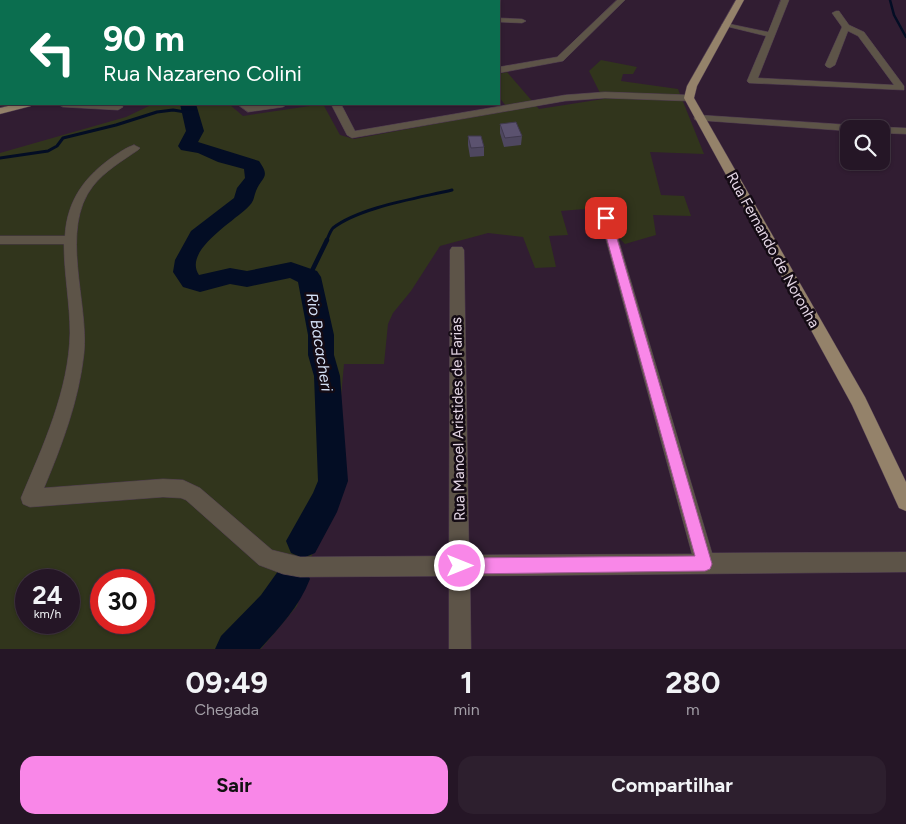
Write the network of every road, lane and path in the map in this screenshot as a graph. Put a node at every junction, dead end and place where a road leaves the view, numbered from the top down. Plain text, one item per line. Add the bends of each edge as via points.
1 (620, 0) edge
2 (740, 0) edge
3 (785, 0) edge
4 (836, 13) dead end
5 (500, 20) edge
6 (522, 20) dead end
7 (726, 24) junction
8 (846, 28) junction
9 (771, 33) junction
10 (830, 65) dead end
11 (500, 70) edge
12 (689, 98) junction
13 (23, 105) edge
14 (81, 105) edge
15 (243, 105) edge
16 (276, 105) edge
17 (337, 105) edge
18 (118, 107) dead end
19 (0, 111) edge
20 (699, 118) junction
21 (840, 127) edge
22 (890, 130) edge
23 (906, 131) edge
24 (134, 148) dead end
25 (606, 218) dead end
26 (0, 240) edge
27 (70, 240) junction
28 (457, 250) dead end
29 (906, 502) edge
30 (906, 562) edge
31 (705, 564) junction
32 (460, 566) junction
33 (460, 649) edge

1 - 11 street via 560,58
2 - 7 main road
3 - 9 street
4 - 8 street
5 - 6 street
7 - 9 street
7 - 12 main road via 692,86
8 - 9 street via 861,34 901,88 752,81
8 - 10 street
12 - 17 street via 605,95 565,98 352,135
12 - 20 main road, Rua Fernando de Noronha
13 - 19 main road
14 - 18 street
15 - 16 street via 248,109
20 - 21 street
20 - 29 main road, Rua Fernando de Noronha via 858,402
22 - 23 street
24 - 27 street via 102,170 85,188 73,214
25 - 31 street
26 - 27 street
27 - 32 street via 77,351 60,423 30,498 174,488 192,494 266,558 283,564 300,567
28 - 32 street, Rua Manoel Aristides de Farias
30 - 31 street
31 - 32 street
32 - 33 street, Rua Manoel Aristides de Farias

